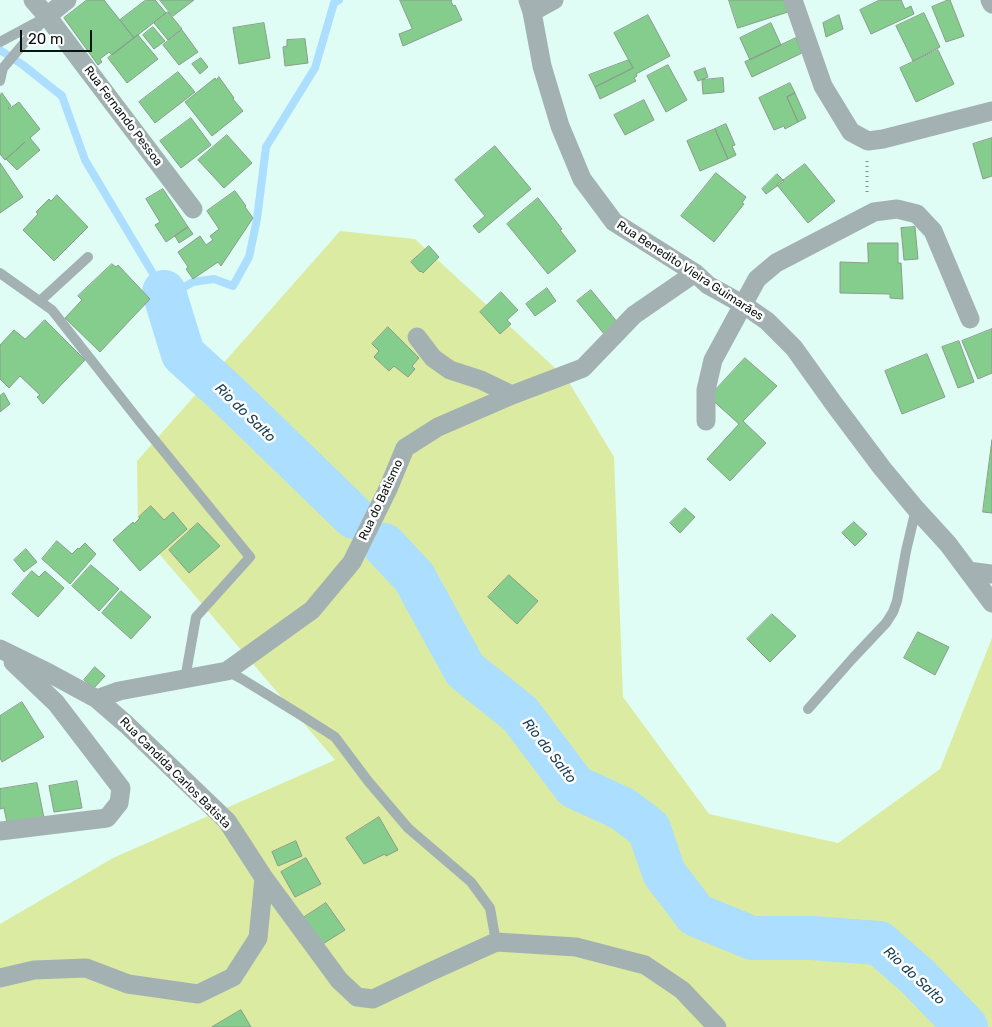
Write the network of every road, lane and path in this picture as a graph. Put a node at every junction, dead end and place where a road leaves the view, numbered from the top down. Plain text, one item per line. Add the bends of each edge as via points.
1 (33, 0) edge
2 (67, 0) edge
3 (554, 0) edge
4 (793, 0) edge
5 (990, 0) edge
6 (992, 4) edge
7 (530, 6) edge
8 (47, 16) junction
9 (0, 42) edge
10 (0, 81) edge
11 (992, 111) edge
12 (868, 141) junction
13 (193, 209) dead end
14 (866, 217) junction
15 (88, 257) dead end
16 (695, 273) junction
17 (2, 278) edge
18 (40, 301) junction
19 (744, 305) junction
20 (970, 319) dead end
21 (417, 337) dead end
22 (512, 395) junction
23 (706, 421) dead end
24 (916, 509) junction
25 (968, 571) junction
26 (992, 574) edge
27 (992, 603) edge
28 (0, 649) edge
29 (227, 671) junction
30 (185, 679) junction
31 (97, 699) junction
32 (808, 709) dead end
33 (0, 831) edge
34 (264, 878) junction
35 (496, 942) junction
36 (0, 978) edge
37 (717, 1027) edge

1 - 8 street, Rua Fernando Pessoa
2 - 8 street
3 - 7 street
4 - 12 street via 823,86 851,132
5 - 6 street
7 - 16 street, Rua Benedito Vieira Guimarães via 542,66 560,126 582,179 614,222
8 - 9 lane
8 - 10 lane via 3,68
8 - 13 street, Rua Fernando Pessoa
11 - 12 street
12 - 14 path
14 - 19 street via 776,262 757,279
14 - 20 street via 874,212 897,209 917,214 933,231
15 - 18 lane
16 - 19 street, Rua Benedito Vieira Guimarães via 708,285
16 - 22 street, Rua do Batismo via 634,315 583,368
17 - 18 lane
18 - 30 lane via 52,310 250,557 196,617
19 - 23 street via 713,360 706,390
19 - 24 street, Rua Benedito Vieira Guimarães via 767,321 794,348
21 - 22 street via 433,358 450,370
22 - 29 street, Rua do Batismo via 438,427 405,448 352,562 312,610
24 - 25 street, Rua Benedito Vieira Guimarães
24 - 32 lane via 894,612
25 - 26 street
25 - 27 street, Rua Benedito Vieira Guimarães
28 - 31 street, Rua Candida Carlos Batista
28 - 33 street via 56,703 121,788 119,803 107,818
29 - 30 street, Rua do Batismo
29 - 35 lane via 335,737 408,828 471,882 490,908
30 - 31 street, Rua do Batismo via 119,691
31 - 34 street, Rua Candida Carlos Batista via 227,821
34 - 35 street, Rua Candida Carlos Batista via 339,980 357,997 373,999
34 - 36 street via 258,938 233,978 198,994 128,984 86,968 34,970
35 - 37 street via 576,947 645,965 682,990

